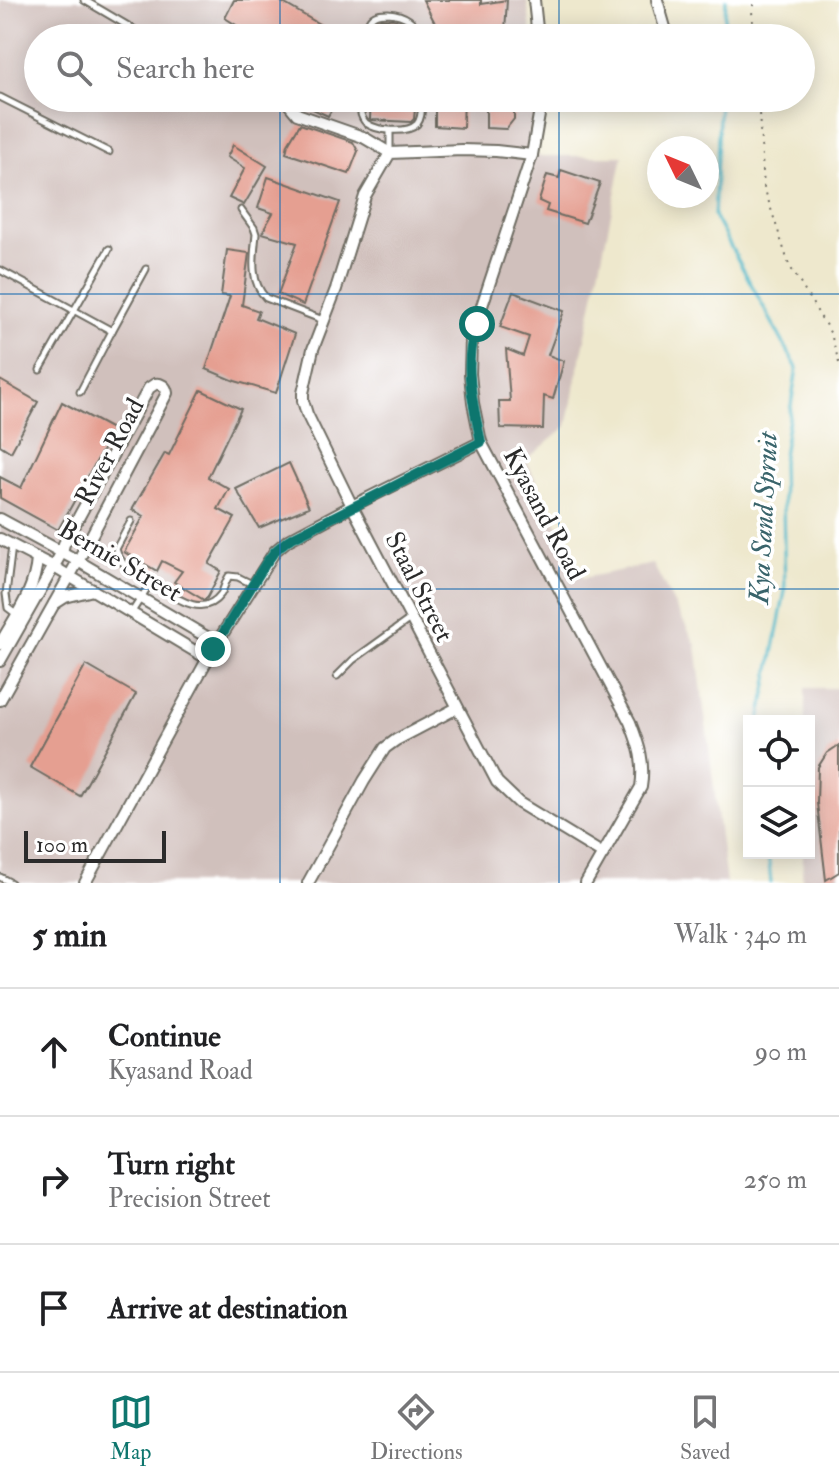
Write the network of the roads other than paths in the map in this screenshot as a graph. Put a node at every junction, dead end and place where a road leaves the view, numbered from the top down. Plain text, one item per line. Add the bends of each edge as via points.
1 (84, 0) edge
2 (534, 0) edge
3 (657, 0) edge
4 (125, 24) edge
5 (368, 24) edge
6 (415, 24) edge
7 (537, 24) edge
8 (664, 24) edge
9 (0, 97) edge
10 (24, 109) edge
11 (30, 112) edge
12 (296, 112) edge
13 (361, 112) edge
14 (421, 112) edge
15 (539, 112) edge
16 (390, 131) junction
17 (109, 152) dead end
18 (390, 153) junction
19 (532, 155) junction
20 (241, 210) dead end
21 (109, 249) dead end
22 (146, 269) dead end
23 (0, 270) edge
24 (74, 310) junction
25 (324, 320) junction
26 (112, 331) junction
27 (40, 370) dead end
28 (80, 392) dead end
29 (481, 442) junction
30 (352, 506) junction
31 (0, 519) edge
32 (131, 521) dead end
33 (0, 539) edge
34 (12, 546) junction
35 (62, 552) junction
36 (37, 559) junction
37 (78, 561) junction
38 (54, 567) junction
39 (69, 576) junction
40 (151, 582) junction
41 (253, 585) junction
42 (93, 590) junction
43 (141, 598) junction
44 (52, 605) junction
45 (132, 613) junction
46 (17, 614) junction
47 (410, 619) junction
48 (4, 629) edge
49 (217, 643) junction
50 (0, 644) edge
51 (208, 659) junction
52 (0, 661) edge
53 (337, 676) dead end
54 (0, 700) edge
55 (457, 708) junction
56 (603, 854) junction
57 (0, 877) edge
58 (11, 883) edge
59 (85, 883) edge
60 (308, 883) edge
61 (586, 883) edge

1 - 4 lane
2 - 7 street
3 - 8 street
5 - 6 lane via 383,13 399,14
9 - 10 lane
11 - 17 lane
12 - 18 street
13 - 16 lane via 365,122
14 - 16 lane via 419,122
15 - 19 street, Kyasand Road
16 - 18 lane
18 - 19 street via 462,150
18 - 25 street, Staal Street via 365,196
19 - 29 street, Kyasand Road via 471,339 470,374
20 - 25 lane via 256,234 254,272 262,294
21 - 24 lane
22 - 26 lane
23 - 24 lane
24 - 26 lane
24 - 27 lane
25 - 30 street, Staal Street via 303,401
26 - 28 lane
29 - 30 street
29 - 56 street, Kyasand Road via 639,743 641,787
30 - 41 street via 288,540
30 - 47 street, Staal Street
31 - 35 street, Bernie Street
32 - 40 lane via 116,549 119,561
33 - 34 street, Bernie Street
34 - 36 street, Bernie Street
34 - 46 lane via 6,603
35 - 37 street, Bernie Street
35 - 37 street, River Road via 149,388 165,387 167,393
35 - 38 street, River Road
36 - 38 street, Bernie Street
36 - 46 street via 34,582
37 - 39 street, River Road
37 - 43 street, Bernie Street
38 - 39 street, Bernie Street
38 - 52 street, River Road
39 - 42 street, Bernie Street
39 - 44 street, River Road
40 - 41 lane via 200,607 220,594 229,576
40 - 43 lane
41 - 49 street
42 - 44 street
42 - 45 street, Bernie Street
43 - 45 lane
43 - 49 street, Bernie Street
44 - 54 street, River Road
45 - 51 street, Bernie Street
46 - 48 street
47 - 53 lane
47 - 55 street, Staal Street
48 - 50 street
49 - 51 street
51 - 59 street
55 - 56 street, Staal Street via 508,795
55 - 60 street via 385,748
56 - 61 street, Kyasand Road
57 - 58 lane

